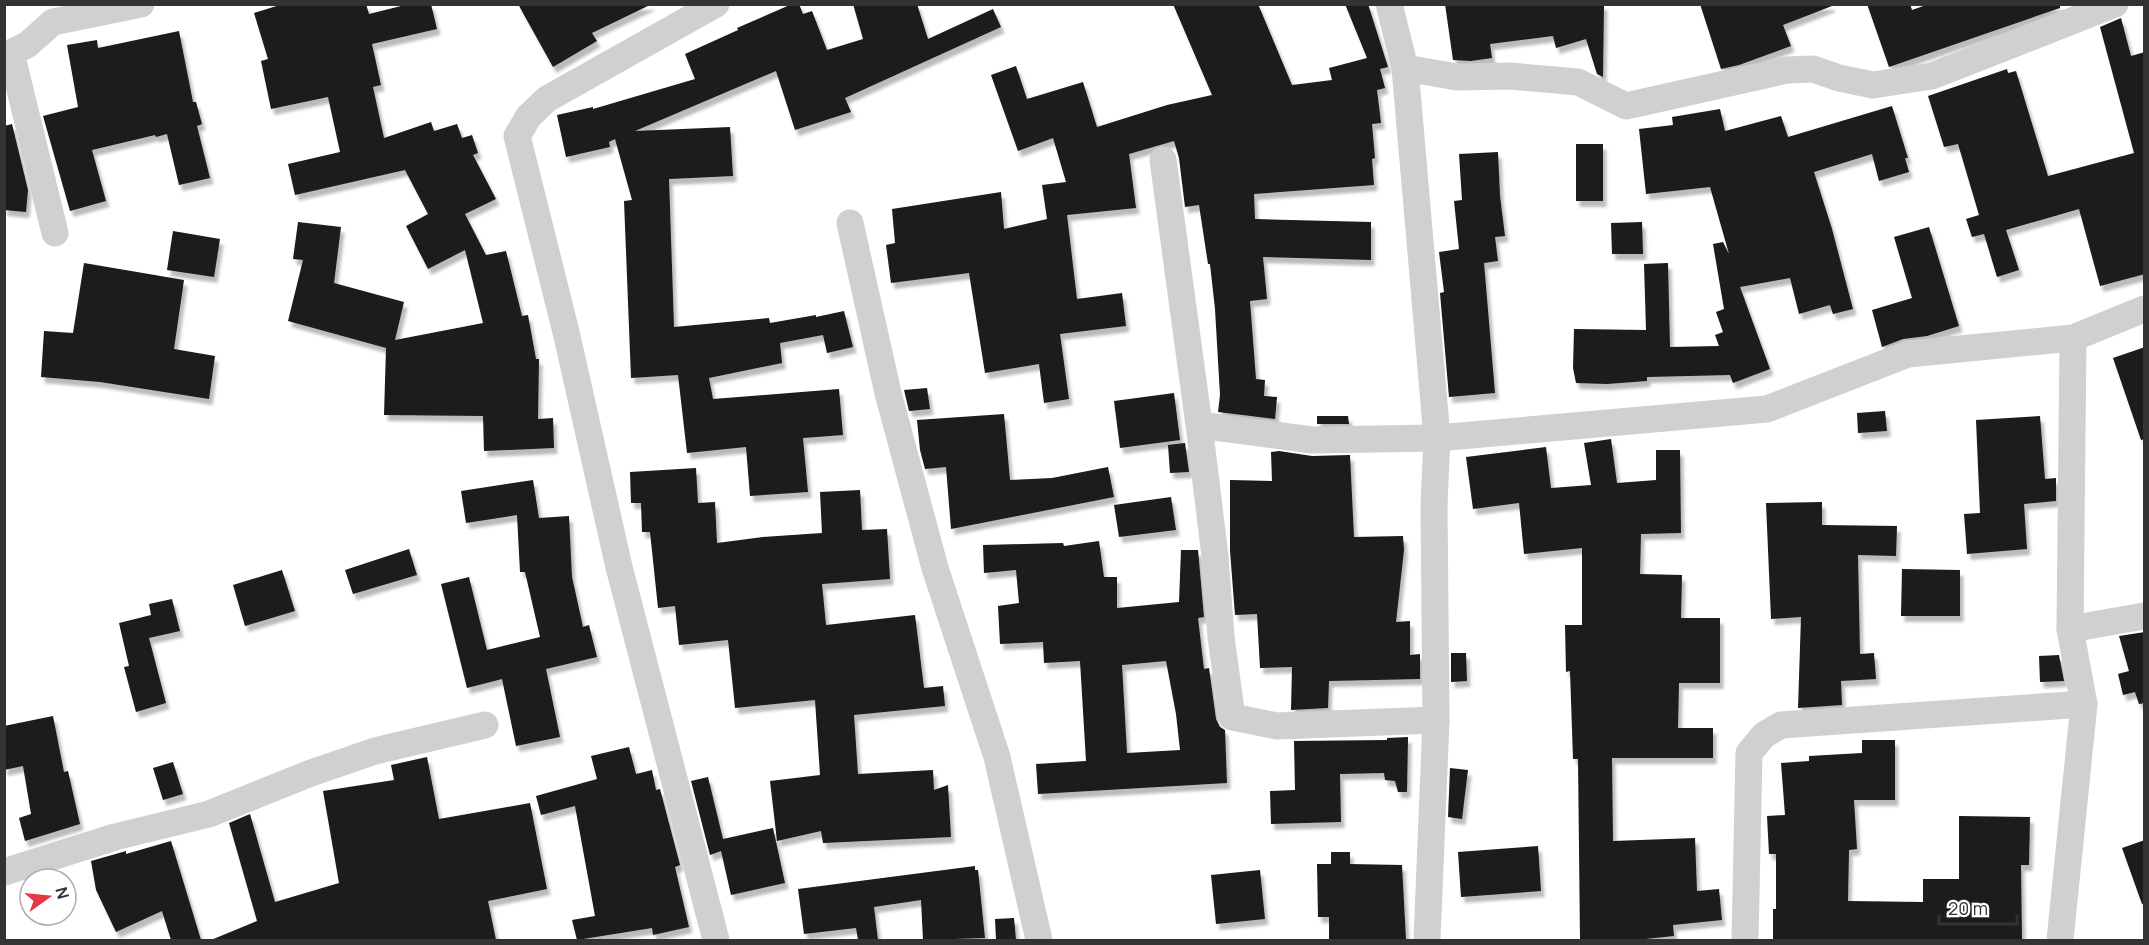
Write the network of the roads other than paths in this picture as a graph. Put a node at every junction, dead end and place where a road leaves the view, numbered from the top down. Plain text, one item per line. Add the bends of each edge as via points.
1 (141, 4) edge
2 (716, 4) edge
3 (1389, 4) edge
4 (2115, 4) edge
5 (8, 55) edge
6 (1405, 68) junction
7 (1163, 160) dead end
8 (850, 223) dead end
9 (55, 233) dead end
10 (2145, 309) edge
11 (2073, 338) junction
12 (1199, 425) junction
13 (1437, 438) junction
14 (2145, 616) edge
15 (2070, 629) junction
16 (2084, 704) junction
17 (1436, 720) junction
18 (485, 724) dead end
19 (4, 872) edge
20 (716, 940) edge
21 (1038, 940) edge
22 (1427, 940) edge
23 (1744, 940) edge
24 (2060, 940) edge

1 - 5 street via 53,22 27,45
2 - 20 street via 547,99 529,116 517,136 619,567
3 - 6 street
4 - 6 street via 1932,76 1873,85 1814,69 1787,70 1626,106 1578,82 1510,76 1457,77
5 - 9 street
6 - 13 street
7 - 12 street
8 - 21 street via 888,393 935,568 997,757
10 - 11 street
11 - 13 street via 1908,354 1767,409
11 - 15 street
12 - 13 street via 1312,440
12 - 17 street via 1232,717 1277,726
13 - 17 street
14 - 15 street
15 - 16 street
16 - 23 street via 1781,725 1764,735 1749,753
16 - 24 street
17 - 22 street
18 - 19 street via 375,751 209,814 115,837

